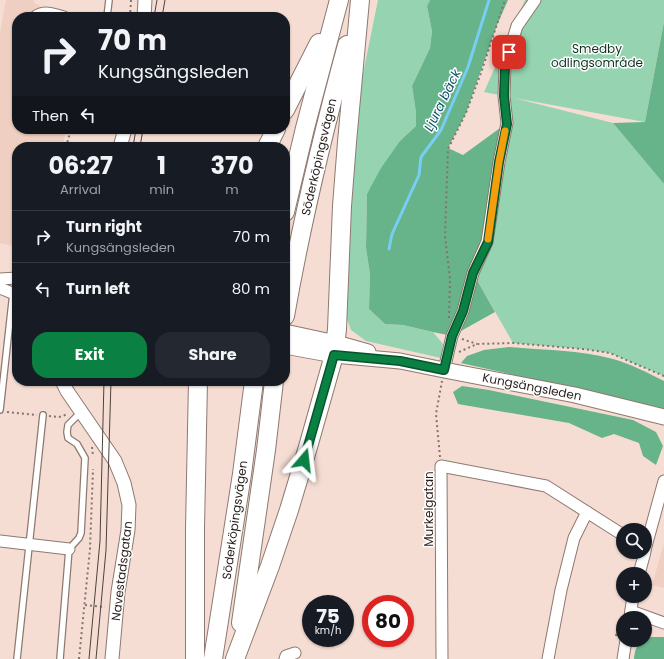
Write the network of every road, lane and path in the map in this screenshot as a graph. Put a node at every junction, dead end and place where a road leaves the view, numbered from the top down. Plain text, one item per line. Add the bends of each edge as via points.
1 (109, 0) edge
2 (131, 0) edge
3 (145, 0) edge
4 (360, 0) edge
5 (505, 0) edge
6 (535, 0) edge
7 (337, 4) edge
8 (108, 12) edge
9 (130, 12) edge
10 (144, 12) edge
11 (290, 100) edge
12 (290, 191) edge
13 (12, 278) edge
14 (0, 279) edge
15 (0, 288) edge
16 (290, 290) edge
17 (12, 293) edge
18 (12, 317) edge
19 (290, 335) edge
20 (452, 336) junction
21 (308, 344) junction
22 (477, 344) junction
23 (290, 346) edge
24 (335, 349) junction
25 (446, 363) junction
26 (664, 376) edge
27 (64, 386) edge
28 (198, 386) edge
29 (253, 386) edge
30 (273, 386) edge
31 (0, 410) edge
32 (81, 412) junction
33 (43, 415) dead end
34 (664, 417) edge
35 (441, 466) junction
36 (664, 481) edge
37 (587, 512) junction
38 (652, 525) edge
39 (616, 531) edge
40 (0, 541) edge
41 (29, 544) junction
42 (69, 549) junction
43 (652, 620) edge
44 (664, 623) edge
45 (622, 647) edge
46 (295, 653) dead end
47 (16, 659) edge
48 (60, 659) edge
49 (112, 659) edge
50 (195, 659) edge
51 (213, 659) edge
52 (235, 659) edge
53 (285, 659) edge
54 (442, 659) edge
55 (548, 659) edge
56 (623, 659) edge

1 - 8 lane
2 - 9 path
3 - 10 street
4 - 16 highway, Söderköpingsvägen via 326,125
4 - 24 highway via 342,206
5 - 20 path via 469,106 448,148 445,236
6 - 20 street via 517,26 505,66 504,96 507,124 488,242 473,273 463,311
7 - 11 highway
7 - 12 highway, Söderköpingsvägen
13 - 14 street
15 - 17 street
18 - 31 lane
19 - 21 main road, Kungsängsleden
20 - 22 path
20 - 25 street
21 - 23 main road, Kungsängsleden
21 - 24 main road, Kungsängsleden
22 - 25 path
22 - 26 path via 513,343 610,353
24 - 25 main road, Kungsängsleden via 400,361
24 - 52 highway via 289,510
25 - 34 main road, Kungsängsleden
25 - 35 path via 436,414
27 - 32 street, Navestadsgatan
28 - 50 highway
29 - 51 highway, Söderköpingsvägen
30 - 52 highway, Söderköpingsvägen
32 - 42 lane via 68,424 67,432 68,438 82,451 84,458 81,533
32 - 49 street, Navestadsgatan via 109,450 124,483 128,505 128,530 118,592
33 - 41 lane
35 - 37 street, Murkelgatan via 546,486
35 - 54 street, Murkelgatan
36 - 38 street
37 - 39 street, Murkelgatan
37 - 55 street via 574,538
40 - 41 street
41 - 42 street
41 - 47 lane
42 - 48 lane
43 - 44 street
45 - 56 street
46 - 53 street via 286,656

